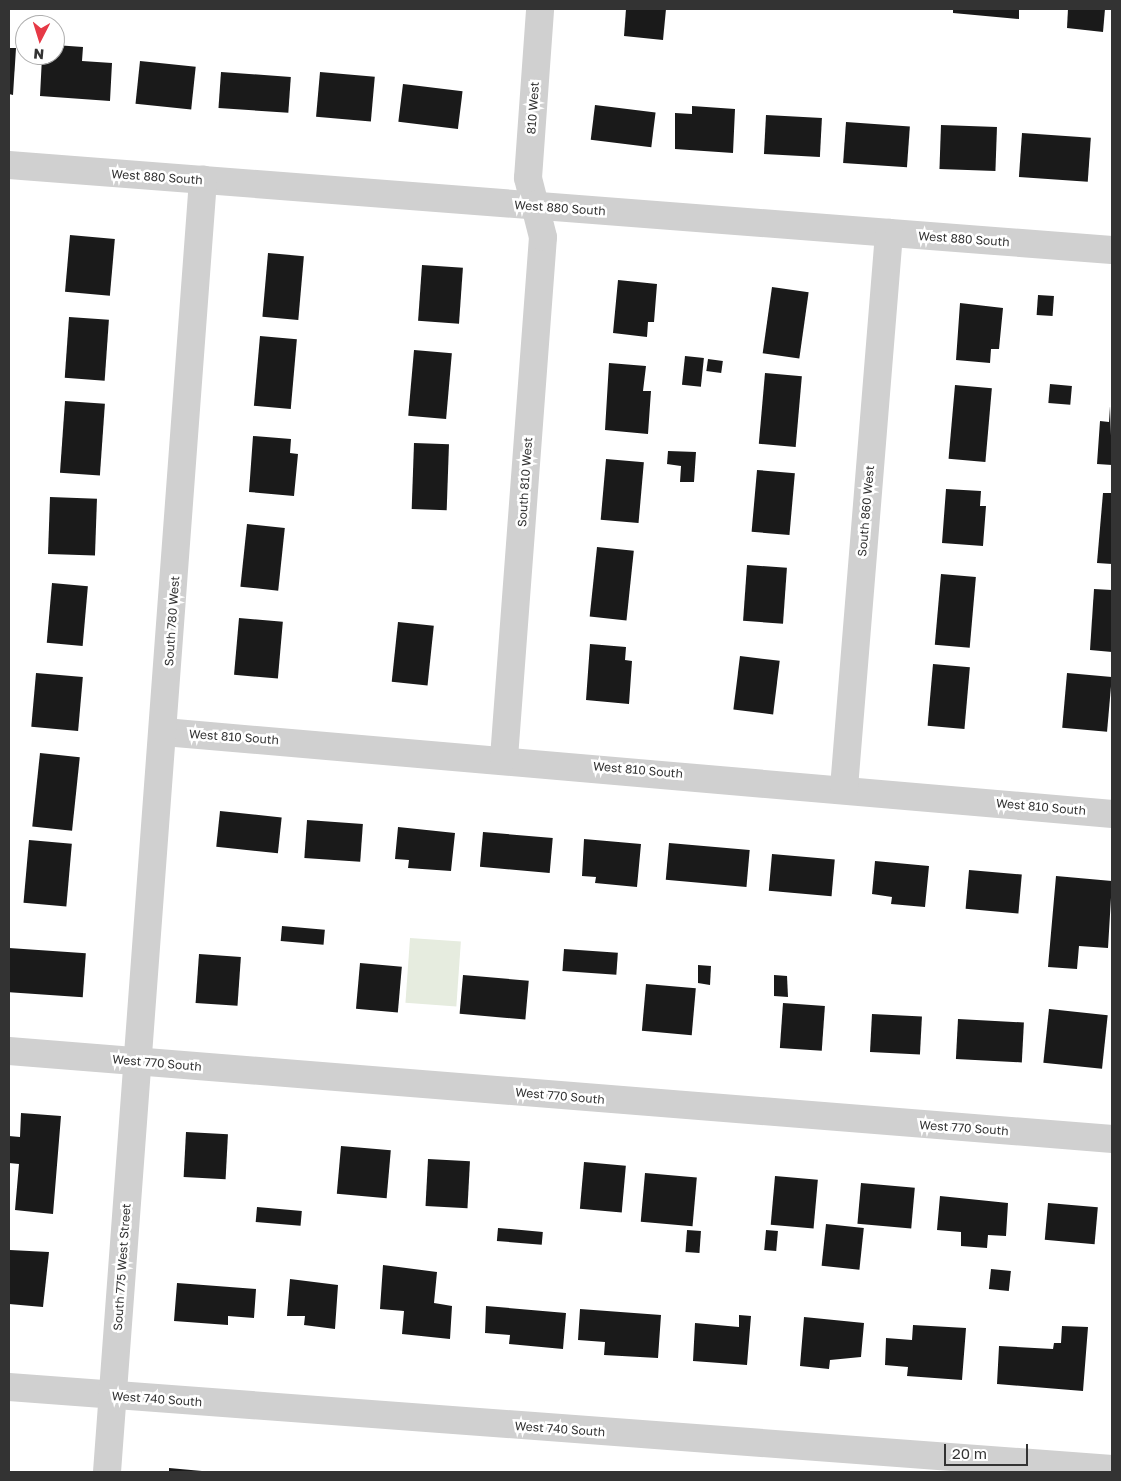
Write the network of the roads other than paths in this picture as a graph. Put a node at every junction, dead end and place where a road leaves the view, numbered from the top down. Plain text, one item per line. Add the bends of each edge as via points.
1 (540, 9) edge
2 (9, 165) edge
3 (203, 180) junction
4 (535, 206) junction
5 (889, 233) junction
6 (1112, 250) edge
7 (164, 732) junction
8 (504, 758) junction
9 (844, 788) junction
10 (1112, 814) edge
11 (9, 1052) edge
12 (136, 1062) junction
13 (1112, 1139) edge
14 (9, 1387) edge
15 (114, 1396) junction
16 (1112, 1469) edge
17 (108, 1472) edge

1 - 4 street, 810 West via 528,178
2 - 3 street, West 880 South
3 - 4 street, West 880 South
3 - 7 street, South 780 West
4 - 5 street, West 880 South
4 - 8 street, South 810 West via 544,237
5 - 6 street, West 880 South
5 - 9 street, South 860 West
7 - 8 street, West 810 South
7 - 12 street, South 780 West
8 - 9 street, West 810 South
9 - 10 street, West 810 South
11 - 12 street, West 770 South
12 - 13 street, West 770 South
12 - 15 street, South 775 West Street
14 - 15 street, West 740 South
15 - 16 street, West 740 South
15 - 17 street, South 775 West Street

